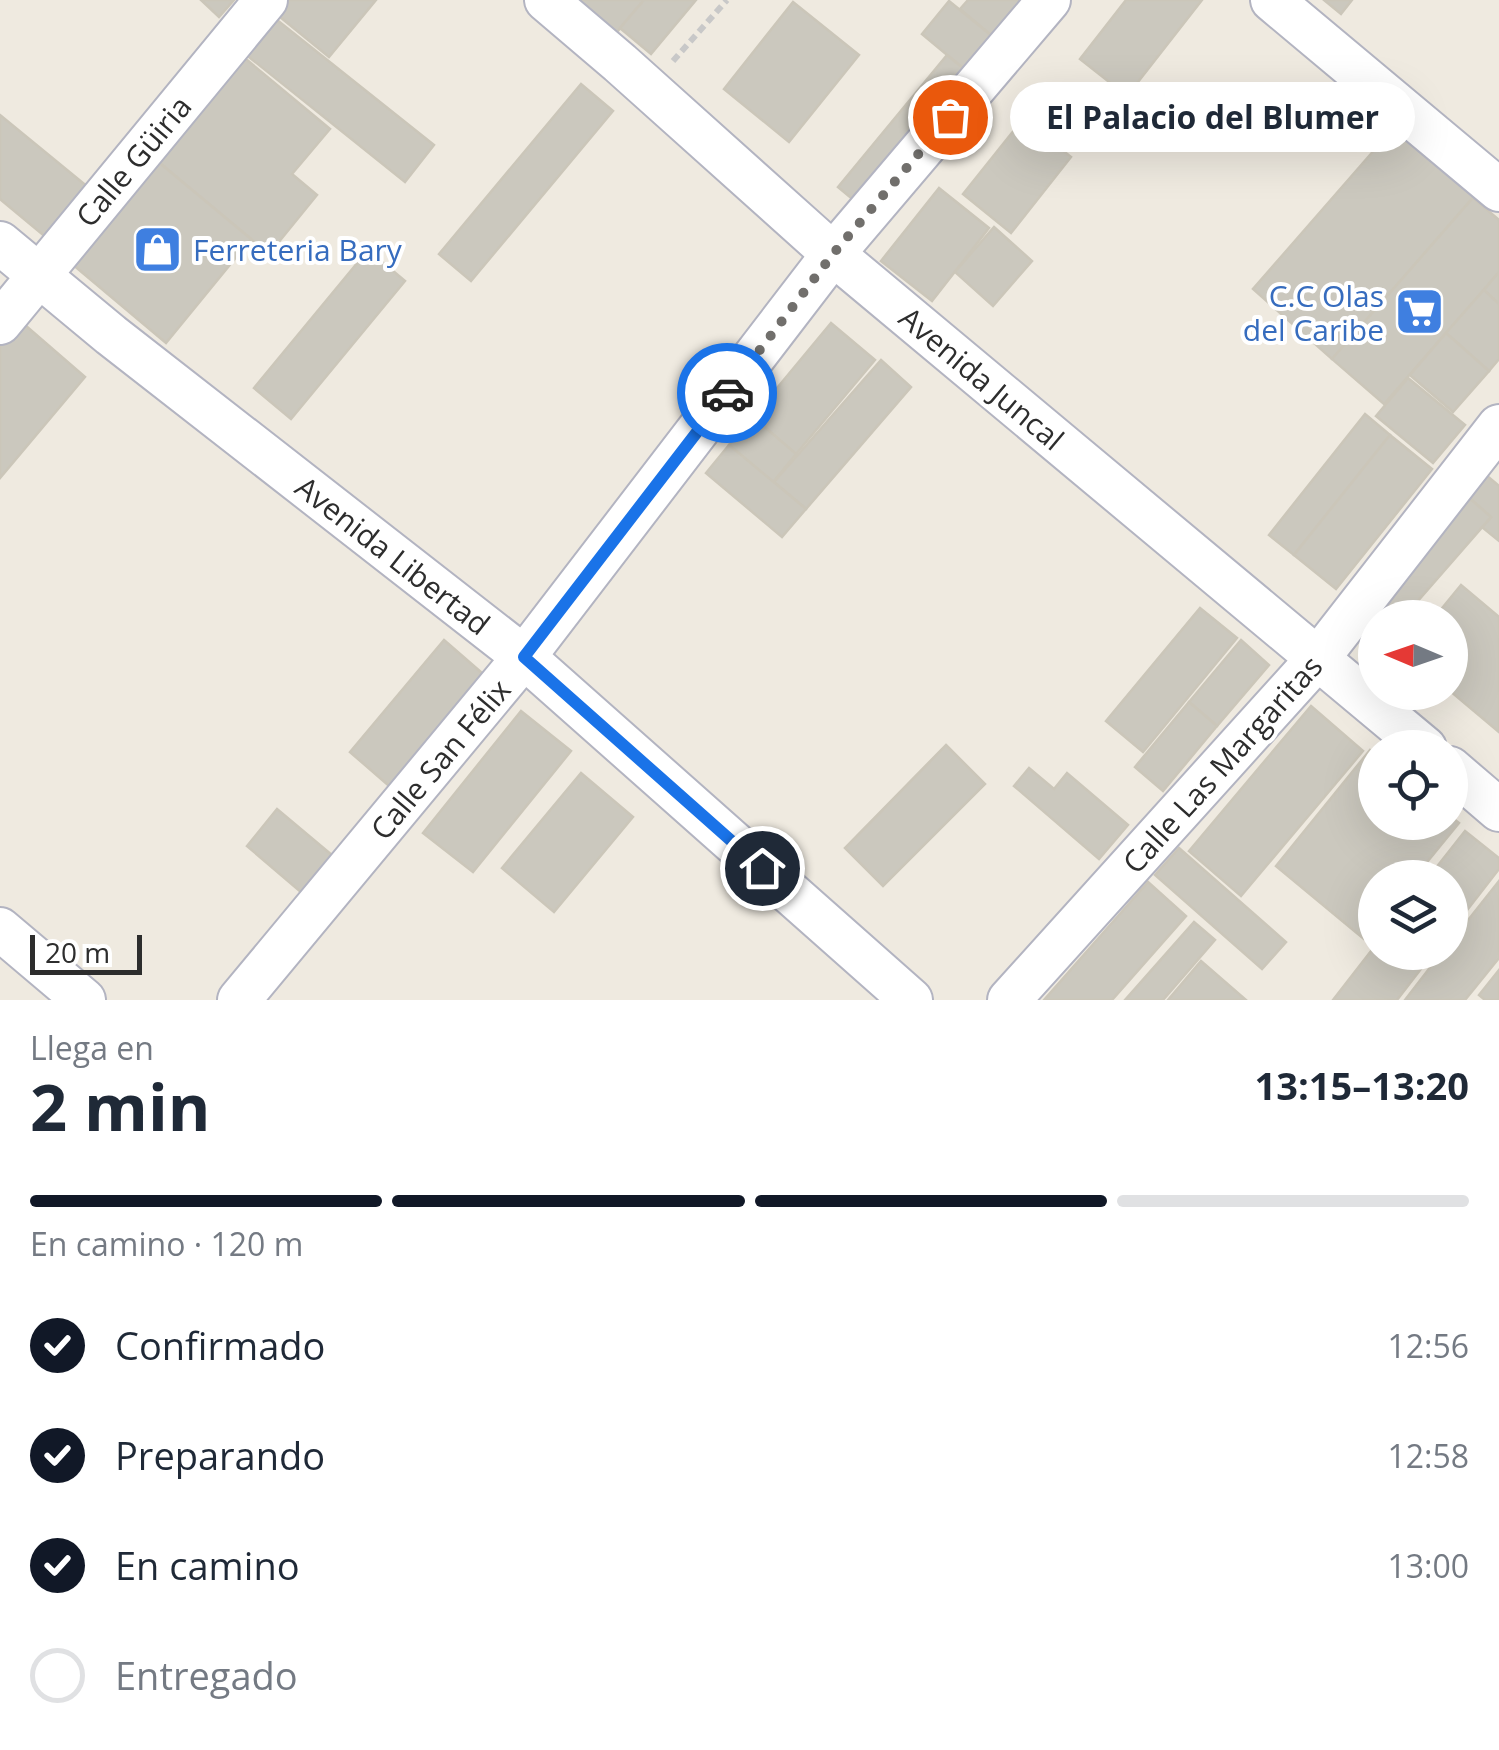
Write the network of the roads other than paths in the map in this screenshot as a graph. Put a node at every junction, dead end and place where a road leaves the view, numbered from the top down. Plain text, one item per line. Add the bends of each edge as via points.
1 (266, 0) edge
2 (546, 0) edge
3 (1050, 0) edge
4 (1272, 0) edge
5 (1499, 190) edge
6 (0, 243) edge
7 (833, 254) junction
8 (38, 276) junction
9 (0, 322) edge
10 (1499, 426) edge
11 (524, 657) junction
12 (1319, 657) junction
13 (1404, 730) edge
14 (1468, 783) edge
15 (1499, 810) edge
16 (0, 929) edge
17 (84, 1000) edge
18 (239, 1000) edge
19 (910, 1000) edge
20 (1010, 1000) edge

1 - 8 street, Calle Güiria
2 - 7 street, Avenida Juncal
3 - 7 street, Calle San Félix
4 - 5 street
6 - 8 street, Avenida Libertad
7 - 11 street, Calle San Félix
7 - 12 street, Avenida Juncal
8 - 9 street, Calle Güiria
8 - 11 street, Avenida Libertad
10 - 12 street, Calle Las Margaritas
11 - 18 street, Calle San Félix
11 - 19 street, Avenida Libertad
12 - 13 street, Avenida Juncal
12 - 20 street, Calle Las Margaritas
14 - 15 street
16 - 17 street

